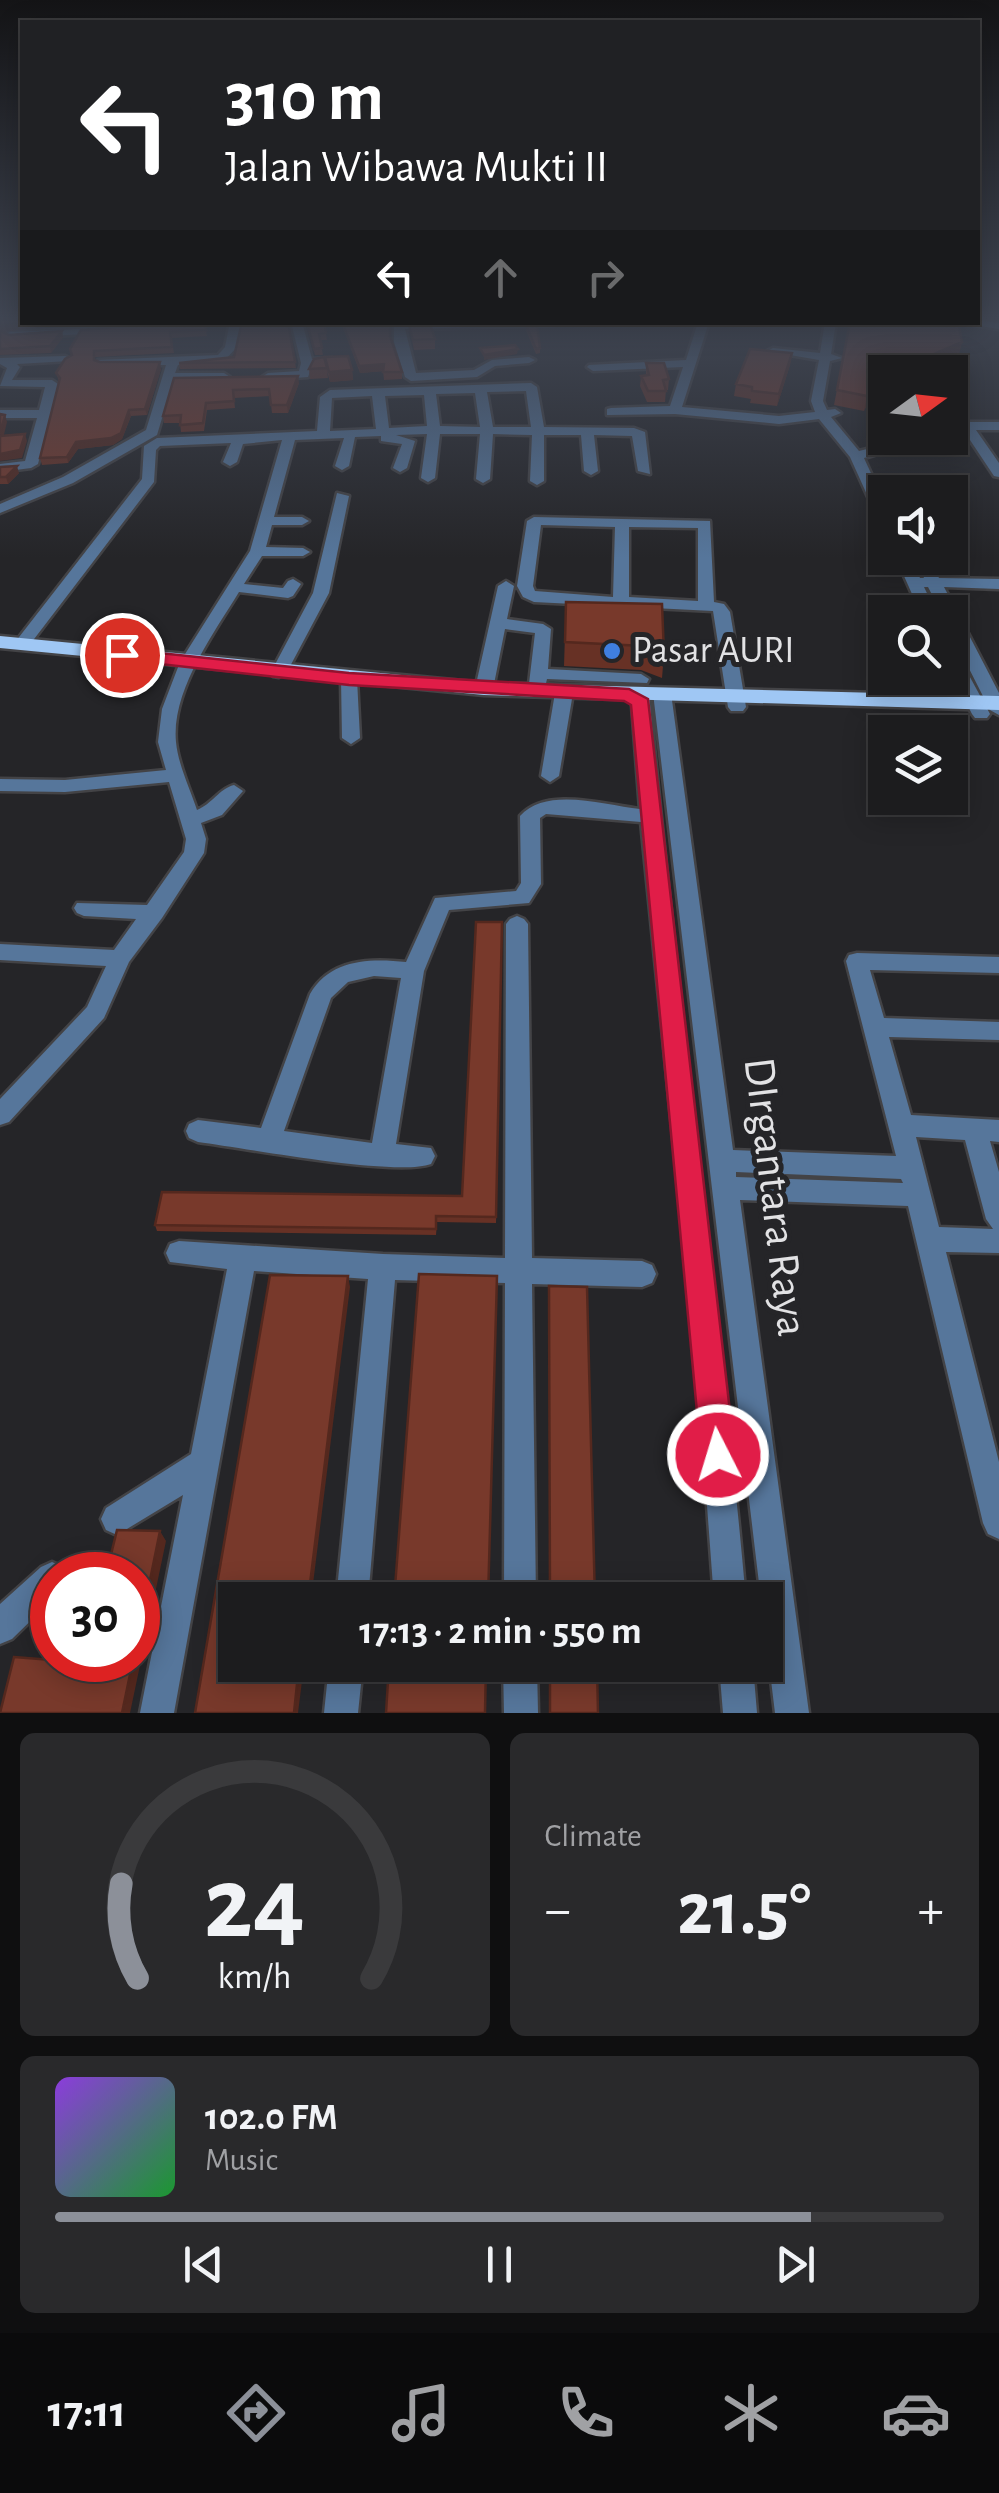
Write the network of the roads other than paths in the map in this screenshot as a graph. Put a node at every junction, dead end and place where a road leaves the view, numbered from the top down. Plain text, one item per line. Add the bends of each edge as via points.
1 (47, 399) edge
2 (160, 399) edge
3 (326, 399) edge
4 (379, 399) edge
5 (431, 399) edge
6 (482, 399) edge
7 (533, 399) edge
8 (678, 399) edge
9 (829, 399) edge
10 (675, 410) junction
11 (610, 412) dead end
12 (0, 414) edge
13 (42, 414) junction
14 (829, 414) junction
15 (968, 426) edge
16 (999, 426) edge
17 (968, 427) edge
18 (434, 430) junction
19 (487, 431) junction
20 (538, 431) junction
21 (587, 431) junction
22 (383, 432) junction
23 (322, 434) junction
24 (289, 439) junction
25 (350, 439) junction
26 (868, 453) edge
27 (862, 455) junction
28 (230, 462) dead end
29 (342, 466) dead end
30 (0, 468) edge
31 (400, 468) dead end
32 (591, 471) dead end
33 (645, 471) dead end
34 (999, 473) edge
35 (869, 475) edge
36 (876, 475) edge
37 (428, 478) dead end
38 (483, 479) dead end
39 (537, 480) dead end
40 (342, 496) dead end
41 (0, 509) edge
42 (266, 521) junction
43 (302, 521) dead end
44 (622, 521) junction
45 (256, 552) junction
46 (303, 552) dead end
47 (912, 575) edge
48 (929, 575) edge
49 (915, 582) junction
50 (933, 583) junction
51 (999, 584) edge
52 (506, 586) dead end
53 (234, 587) junction
54 (288, 593) dead end
55 (921, 595) edge
56 (939, 595) edge
57 (621, 601) junction
58 (706, 604) junction
59 (499, 623) junction
60 (10, 643) edge
61 (968, 657) edge
62 (188, 662) junction
63 (280, 672) junction
64 (968, 678) edge
65 (349, 679) junction
66 (538, 683) junction
67 (484, 689) junction
68 (564, 693) junction
69 (646, 695) junction
70 (738, 701) junction
71 (991, 708) edge
72 (351, 738) dead end
73 (657, 759) junction
74 (175, 776) junction
75 (550, 776) dead end
76 (0, 785) edge
77 (234, 791) dead end
78 (650, 817) junction
79 (188, 820) junction
80 (84, 908) dead end
81 (154, 913) junction
82 (517, 924) dead end
83 (0, 952) edge
84 (120, 959) junction
85 (999, 965) edge
86 (413, 971) junction
87 (876, 1027) junction
88 (999, 1031) edge
89 (675, 1057) junction
90 (710, 1057) junction
91 (0, 1115) edge
92 (900, 1125) junction
93 (198, 1131) dead end
94 (987, 1131) edge
95 (269, 1140) junction
96 (382, 1155) junction
97 (422, 1156) dead end
98 (723, 1161) junction
99 (914, 1181) junction
100 (726, 1188) junction
101 (999, 1219) edge
102 (928, 1238) junction
103 (999, 1240) edge
104 (178, 1253) dead end
105 (243, 1258) junction
106 (383, 1267) junction
107 (518, 1272) junction
108 (642, 1274) dead end
109 (751, 1381) junction
110 (712, 1383) junction
111 (989, 1444) edge
112 (205, 1463) junction
113 (117, 1519) dead end
114 (999, 1523) edge
115 (354, 1582) edge
116 (520, 1582) edge
117 (729, 1582) edge
118 (30, 1599) edge
119 (0, 1627) edge
120 (344, 1682) edge
121 (520, 1682) edge
122 (737, 1682) edge
123 (157, 1713) edge
124 (341, 1713) edge
125 (521, 1713) edge
126 (740, 1713) edge
127 (792, 1713) edge

1 - 13 street
2 - 41 street via 152,432
3 - 23 street
4 - 22 street
5 - 18 street
6 - 19 street
7 - 20 street
8 - 10 street
9 - 14 street
10 - 11 street
10 - 14 street via 779,420
12 - 13 street
13 - 30 street via 31,464
14 - 27 street
15 - 16 street
17 - 34 street
18 - 19 street
18 - 22 street
18 - 37 street
19 - 20 street
19 - 38 street
20 - 21 street
20 - 39 street
21 - 32 street
21 - 33 street via 640,435
22 - 23 street
23 - 60 street via 157,442 141,482
24 - 25 street
24 - 28 street via 238,440
24 - 42 street
25 - 29 street
25 - 31 street via 408,441
26 - 27 street
27 - 35 street
27 - 36 street
40 - 63 street via 321,593
42 - 43 street
42 - 45 street
44 - 57 street
44 - 57 street via 534,521 526,586 534,597
44 - 58 street via 704,524
45 - 46 street
45 - 53 street
47 - 49 street
48 - 50 street
49 - 50 street
49 - 55 street
50 - 51 street
50 - 56 street
52 - 59 street
53 - 54 street
53 - 62 street
57 - 58 street
58 - 70 street via 722,612
59 - 66 street via 543,629
59 - 67 street
60 - 62 main road
61 - 71 street
62 - 63 main road
62 - 74 street via 170,709 167,742
63 - 65 main road
64 - 71 street
65 - 67 main road
65 - 72 street
66 - 67 main road
66 - 68 main road
66 - 69 street
68 - 69 main road
68 - 75 street
69 - 70 main road
69 - 73 street, DIrgantara Raya
70 - 71 main road
73 - 78 street, DIrgantara Raya
73 - 90 street, DIrgantara Raya
74 - 76 street
74 - 79 street
77 - 79 street via 215,810
78 - 86 street via 541,808 530,816 531,884 522,898 442,903
78 - 89 street, DIrgantara Raya
79 - 81 street via 194,853
80 - 81 street
81 - 84 street
82 - 107 street
83 - 84 street
84 - 91 street via 96,1012
85 - 87 street via 856,961
86 - 95 street via 350,969 333,977
86 - 96 street
87 - 88 street
87 - 92 street
89 - 90 street
89 - 110 street, DIrgantara Raya
90 - 98 street, DIrgantara Raya
92 - 94 street
92 - 99 street
93 - 95 street
94 - 101 street
95 - 96 street
96 - 97 street
98 - 99 street
98 - 100 street, DIrgantara Raya
99 - 100 street
99 - 102 street
100 - 109 street, DIrgantara Raya
102 - 103 street
102 - 111 street
104 - 105 street
105 - 106 street
105 - 112 street
106 - 107 street
106 - 115 street
107 - 108 street
107 - 116 street
109 - 110 street
109 - 127 street, DIrgantara Raya
110 - 117 street, DIrgantara Raya
111 - 114 street
112 - 113 street
112 - 123 street
118 - 119 street
120 - 124 street
121 - 125 street
122 - 126 street

